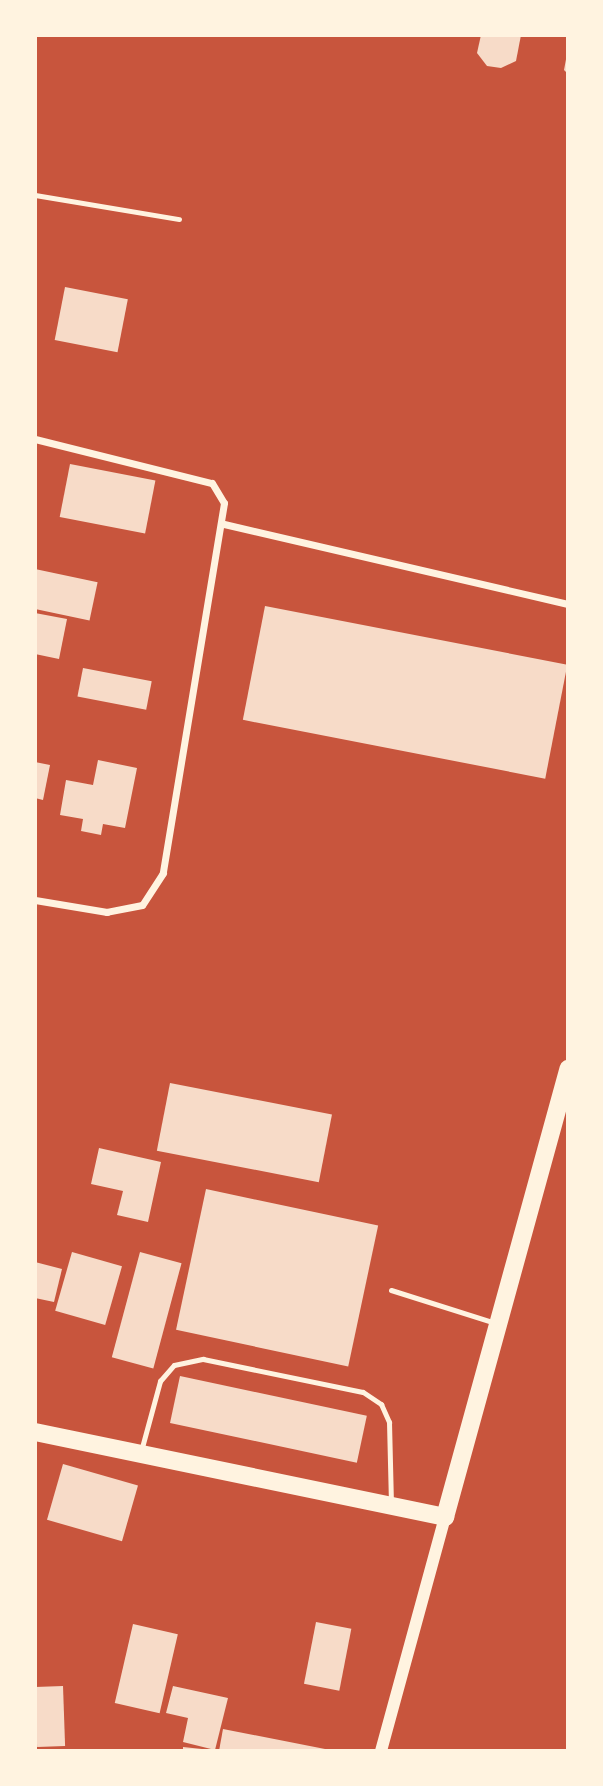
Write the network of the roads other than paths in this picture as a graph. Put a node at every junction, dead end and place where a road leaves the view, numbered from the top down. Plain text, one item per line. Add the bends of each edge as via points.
1 (35, 195) edge
2 (179, 219) dead end
3 (35, 439) edge
4 (224, 524) junction
5 (568, 604) edge
6 (35, 900) edge
7 (568, 1069) edge
8 (391, 1290) dead end
9 (498, 1324) junction
10 (35, 1432) edge
11 (141, 1454) junction
12 (391, 1504) junction
13 (445, 1517) junction
14 (381, 1751) edge

1 - 2 lane
3 - 4 street via 212,483 224,503
4 - 5 street
4 - 6 street via 163,873 142,905 107,912
7 - 9 main road
8 - 9 lane
9 - 13 main road
10 - 11 main road
11 - 12 main road
11 - 12 lane via 160,1381 174,1365 203,1359 363,1392 381,1404 389,1422
12 - 13 main road
13 - 14 street

